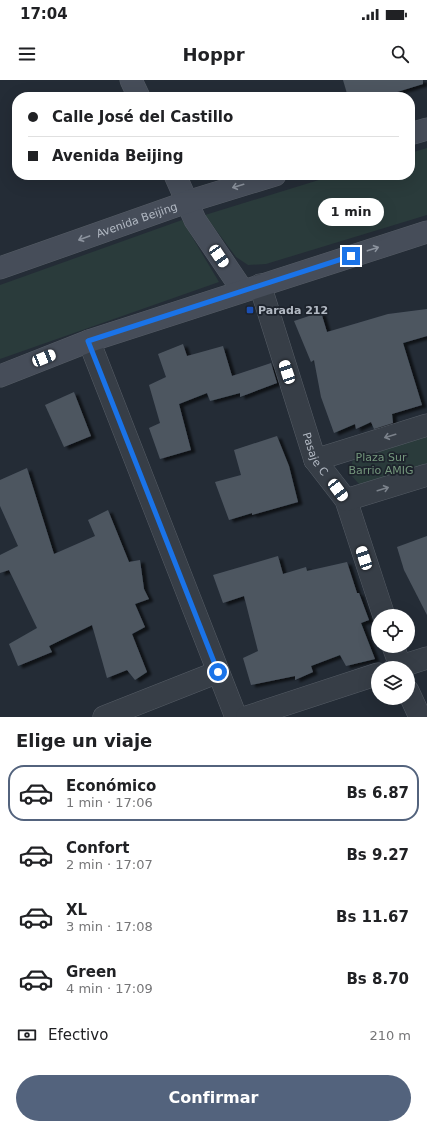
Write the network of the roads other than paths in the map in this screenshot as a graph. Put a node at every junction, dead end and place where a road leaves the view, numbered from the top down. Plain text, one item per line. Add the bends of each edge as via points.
1 (131, 80) edge
2 (137, 92) edge
3 (427, 129) edge
4 (415, 133) edge
5 (177, 180) edge
6 (260, 180) edge
7 (187, 202) junction
8 (427, 232) edge
9 (0, 268) edge
10 (251, 288) junction
11 (88, 341) junction
12 (0, 376) edge
13 (427, 425) edge
14 (315, 460) junction
15 (427, 476) edge
16 (346, 500) junction
17 (382, 609) edge
18 (427, 658) edge
19 (404, 661) edge
20 (218, 672) junction
21 (371, 676) edge
22 (414, 705) edge
23 (104, 717) edge
24 (236, 717) edge
25 (247, 717) edge
26 (420, 717) edge

1 - 2 street
3 - 4 street
5 - 7 street
6 -> 7 street, Avenida Beijing
7 -> 9 street, Avenida Beijing
7 - 10 street via 196,220
10 -> 8 street
10 - 11 street
10 - 14 street, Pasaje C
11 - 12 street
11 - 20 street
13 -> 14 street
14 - 16 street, Pasaje C
16 -> 15 street
16 - 17 street, Pasaje C
18 - 19 street
20 - 23 street
20 - 24 street
21 - 25 street
22 - 26 street

